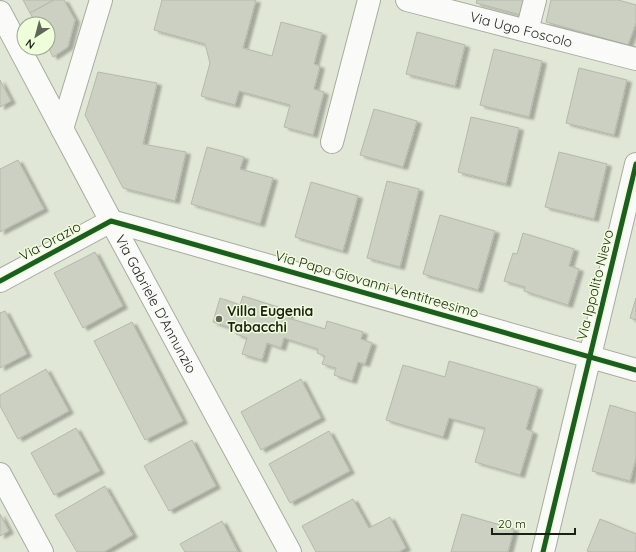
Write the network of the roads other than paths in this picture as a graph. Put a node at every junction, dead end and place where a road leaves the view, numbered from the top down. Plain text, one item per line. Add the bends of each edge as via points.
1 (101, 0) edge
2 (369, 0) edge
3 (407, 0) edge
4 (535, 0) edge
5 (0, 12) edge
6 (527, 30) junction
7 (636, 59) edge
8 (76, 84) junction
9 (46, 99) junction
10 (62, 129) junction
11 (332, 142) dead end
12 (636, 164) edge
13 (110, 221) junction
14 (0, 281) edge
15 (590, 357) junction
16 (636, 370) edge
17 (0, 474) edge
18 (42, 552) edge
19 (290, 552) edge
20 (543, 552) edge

1 - 8 street
2 - 11 street
3 - 6 street, Via Ugo Foscolo
4 - 6 street
5 - 9 street, Via Gabriele D'Annunzio
6 - 7 street, Via Ugo Foscolo
8 - 9 street via 63,96
8 - 10 street
9 - 10 street, Via Gabriele D'Annunzio
10 - 13 street, Via Gabriele D'Annunzio
12 - 15 street, Via Ippolito Nievo
13 - 14 street, Via Orazio
13 - 15 street, Via Papa Giovanni Ventitreesimo
13 - 19 street, Via Gabriele D'Annunzio
15 - 16 street, Via Papa Giovanni Ventitreesimo
15 - 20 street, Via Ippolito Nievo
17 - 18 street

